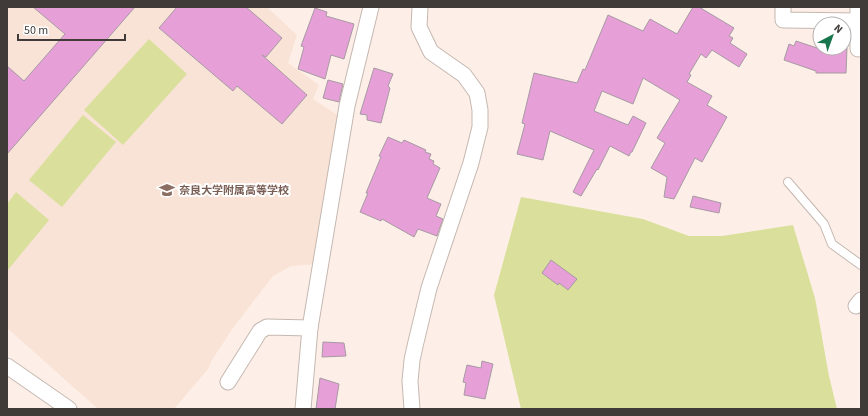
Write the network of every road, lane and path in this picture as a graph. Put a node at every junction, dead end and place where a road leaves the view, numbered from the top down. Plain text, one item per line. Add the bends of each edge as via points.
1 (370, 7) edge
2 (420, 7) edge
3 (783, 7) edge
4 (858, 14) edge
5 (858, 49) dead end
6 (788, 182) dead end
7 (861, 265) edge
8 (310, 328) junction
9 (7, 366) edge
10 (228, 382) dead end
11 (69, 409) edge
12 (303, 409) edge
13 (412, 409) edge

1 - 8 street via 347,106
2 - 13 street via 419,27 431,52 464,76 477,93 480,127 469,170 429,288 412,360
3 - 4 street via 783,20
4 - 5 street
6 - 7 lane via 824,224 832,244
8 - 10 street via 263,329
8 - 12 street
9 - 11 street

